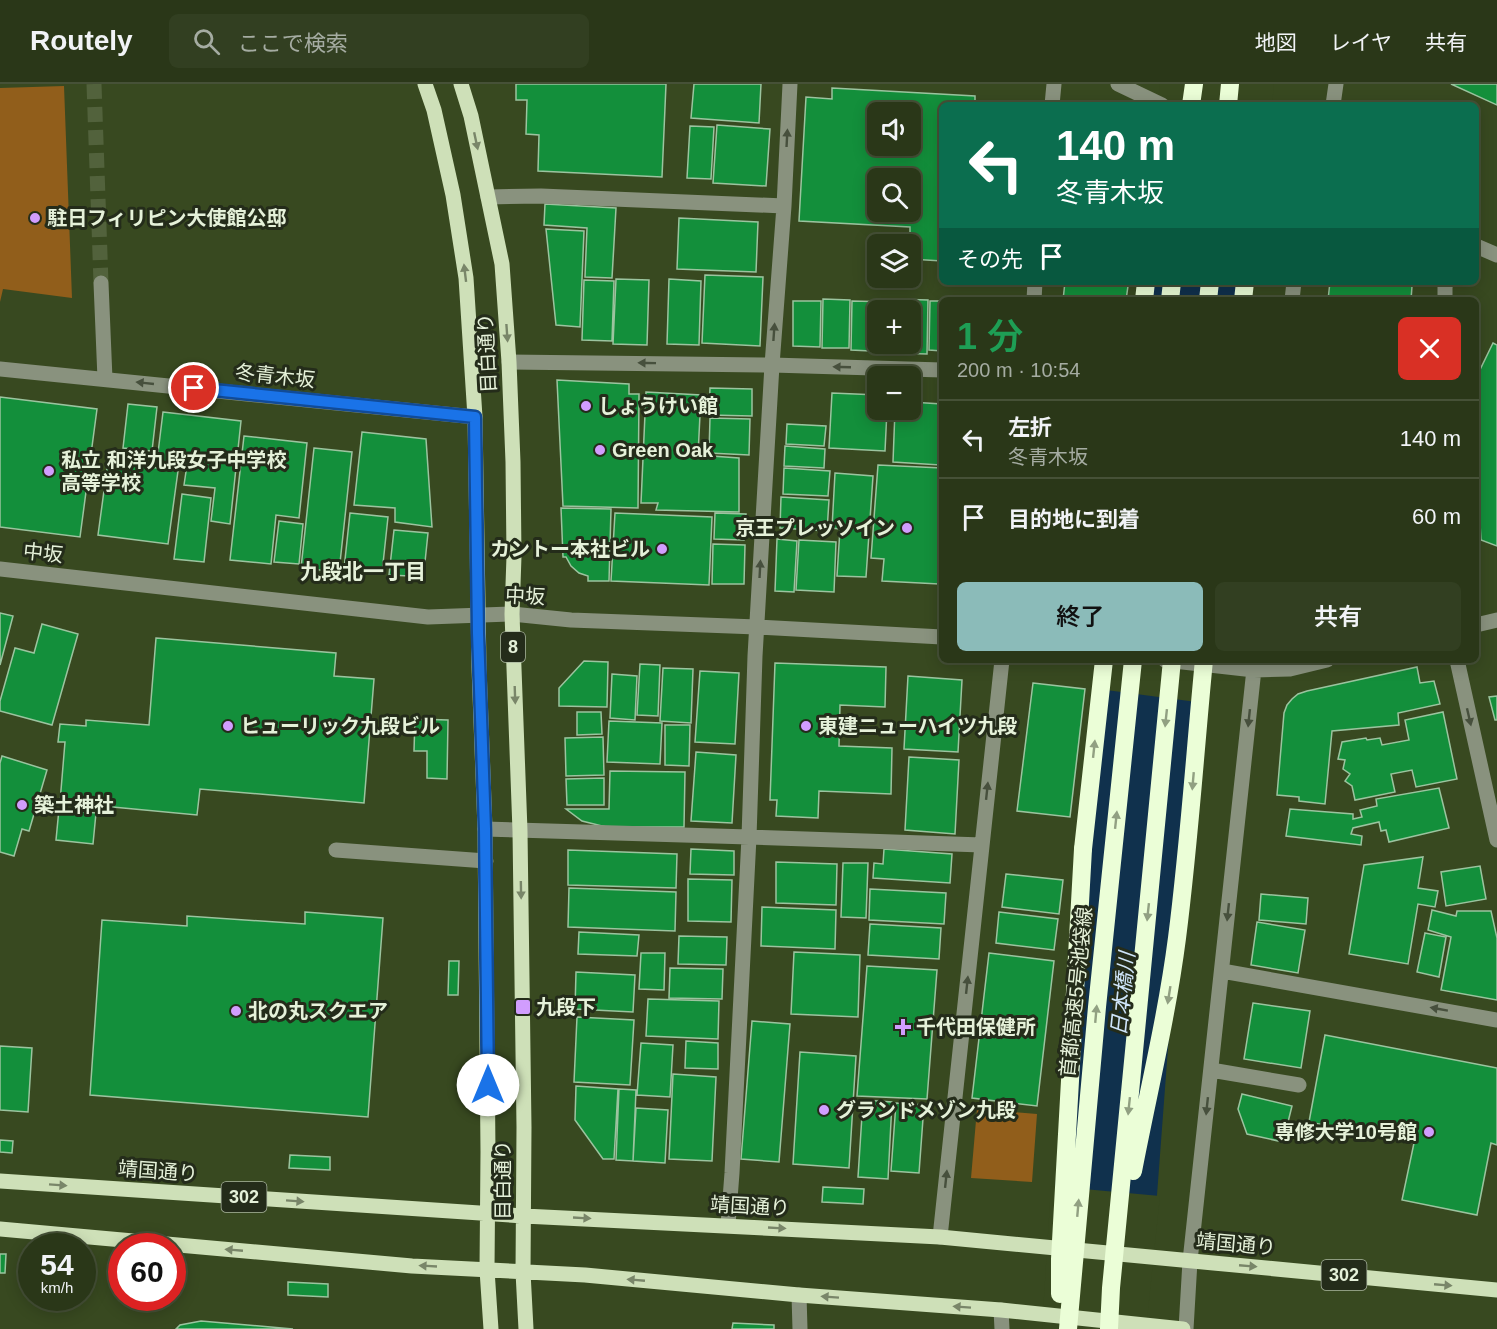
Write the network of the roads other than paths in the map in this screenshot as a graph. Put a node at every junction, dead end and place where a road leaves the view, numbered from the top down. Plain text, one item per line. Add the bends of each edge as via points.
1 (425, 84) edge
2 (461, 84) edge
3 (789, 84) edge
4 (1054, 84) edge
5 (1118, 84) edge
6 (1194, 84) edge
7 (1230, 84) edge
8 (1336, 84) edge
9 (1052, 102) edge
10 (1155, 102) edge
11 (1191, 102) edge
12 (1228, 102) edge
13 (1333, 102) edge
14 (488, 197) junction
15 (784, 206) junction
16 (1479, 247) edge
17 (1497, 255) edge
18 (101, 283) tunnel mouth
19 (508, 362) junction
20 (772, 365) junction
21 (0, 369) edge
22 (939, 370) edge
23 (105, 379) junction
24 (475, 417) junction
25 (0, 569) edge
26 (512, 614) junction
27 (478, 615) junction
28 (1497, 620) edge
29 (1479, 624) edge
30 (757, 627) junction
31 (939, 637) edge
32 (1002, 663) edge
33 (1104, 663) edge
34 (1133, 663) edge
35 (1172, 663) edge
36 (1202, 663) edge
37 (1220, 663) edge
38 (1315, 663) edge
39 (1457, 663) edge
40 (1255, 665) edge
41 (485, 829) junction
42 (520, 831) junction
43 (749, 837) junction
44 (1497, 840) edge
45 (982, 845) junction
46 (336, 850) dead end
47 (486, 861) junction
48 (1222, 971) junction
49 (1497, 1020) edge
50 (1211, 1070) junction
51 (1299, 1085) dead end
52 (0, 1181) edge
53 (487, 1213) junction
54 (524, 1216) junction
55 (728, 1226) junction
56 (0, 1229) edge
57 (940, 1237) junction
58 (1190, 1261) junction
59 (487, 1270) junction
60 (524, 1272) junction
61 (1111, 1288) junction
62 (1497, 1290) edge
63 (799, 1295) junction
64 (1001, 1310) junction
65 (491, 1329) edge
66 (526, 1329) edge
67 (800, 1329) edge
68 (1002, 1329) edge
69 (1061, 1329) edge
70 (1068, 1329) edge
71 (1109, 1329) edge
72 (1185, 1329) edge

24 -> 1 main road, 目白通り / 8 via 466,278 453,195
2 -> 14 main road, 目白通り / 8
15 -> 3 street
4 - 9 street
5 - 10 street
6 - 11 highway
7 - 12 highway
8 - 13 street
14 - 15 street
14 -> 19 main road, 目白通り / 8 via 502,264
20 -> 15 street
16 - 17 street
18 - 23 street
20 -> 19 street
19 - 26 main road, 目白通り / 8 via 513,462
22 -> 20 street
30 -> 20 street
21 - 23 street, 冬青木坂
24 -> 23 street, 冬青木坂
24 - 27 main road, 目白通り / 8
25 - 27 street, 中坂 via 428,616
26 - 27 street, 中坂
26 - 30 street, 中坂
26 -> 42 main road, 目白通り / 8
27 - 41 main road, 目白通り / 8
28 - 29 street
30 - 31 street, 中坂
30 - 43 street
45 -> 32 street
69 -> 33 highway, bridge via 1060,1259 1082,860
70 -> 34 highway, 首都高速5号池袋線, bridge
35 -> 61 highway, bridge
36 -> 61 highway, bridge via 1187,853 1168,1001
37 - 40 street
38 - 40 street via 1290,669
39 -> 44 street
40 -> 48 street
41 - 42 street
41 - 47 main road, 目白通り / 8
42 - 43 street
42 -> 54 main road, 目白通り / 8
43 - 45 street
43 - 55 street
57 -> 45 street
46 - 47 street
47 - 53 main road, 目白通り / 8
49 -> 48 street
48 - 50 street
50 - 51 street
50 -> 58 street
52 -> 53 main road, 靖国通り / 302
53 - 54 main road, 靖国通り / 302
53 - 59 main road, 目白通り / 8
54 -> 55 main road, 靖国通り / 302
54 - 60 main road, 目白通り / 8
55 -> 57 main road, 靖国通り / 302
59 -> 56 main road
57 - 58 main road, 靖国通り / 302, bridge
58 -> 62 main road, 靖国通り / 302
58 - 72 street
59 - 60 main road
59 - 65 main road, 目白通り
63 -> 60 main road
60 - 66 main road, 目白通り
61 - 71 highway, bridge
64 -> 63 main road
63 - 67 street
64 - 68 street
64 - 72 main road, bridge

